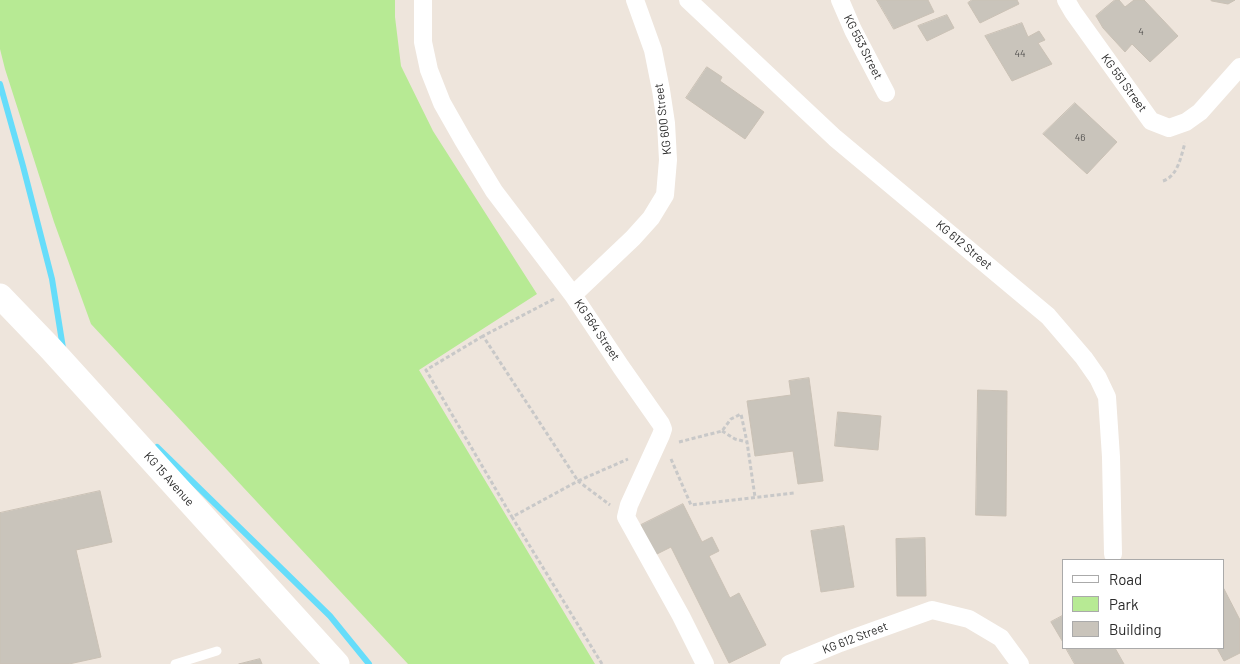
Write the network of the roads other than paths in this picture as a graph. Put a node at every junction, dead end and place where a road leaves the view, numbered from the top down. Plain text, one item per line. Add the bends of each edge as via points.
1 (423, 0) edge
2 (635, 0) edge
3 (688, 0) edge
4 (840, 0) edge
5 (1066, 0) edge
6 (1240, 67) edge
7 (886, 93) dead end
8 (572, 293) junction
9 (0, 296) edge
10 (1114, 554) dead end
11 (216, 651) dead end
12 (175, 664) edge
13 (337, 664) edge
14 (705, 664) edge
15 (789, 664) edge
16 (1020, 664) edge

1 - 8 street, KG 564 Street via 423,42 429,70 442,103 494,192
2 - 8 street, KG 600 Street via 653,50 661,90 668,160 665,195 633,238
3 - 10 street, KG 612 Street via 835,138 1048,316 1084,358 1107,397
4 - 7 street, KG 553 Street
5 - 6 street, KG 551 Street via 1151,121 1169,128 1200,112
8 - 14 street, KG 564 Street via 663,429 660,447 629,505 626,518
9 - 13 main road, KG 15 Avenue
11 - 12 lane
15 - 16 street, KG 612 Street via 932,610 969,619 1001,638

